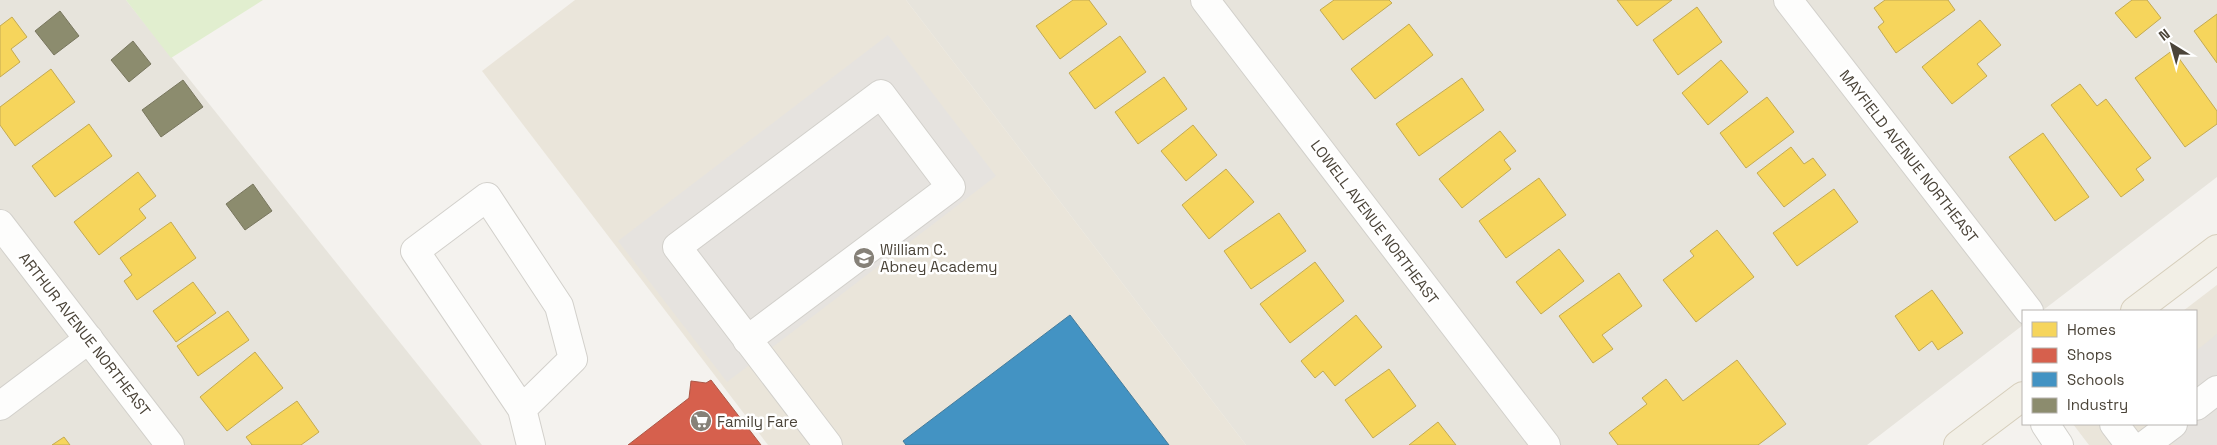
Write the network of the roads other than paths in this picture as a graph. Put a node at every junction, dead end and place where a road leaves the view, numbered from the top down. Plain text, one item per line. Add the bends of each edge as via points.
1 (1204, 0) edge
2 (1788, 0) edge
3 (0, 224) edge
4 (2217, 249) edge
5 (2028, 310) edge
6 (2136, 310) edge
7 (89, 339) junction
8 (747, 340) junction
9 (2217, 390) edge
10 (2022, 397) edge
11 (2197, 405) edge
12 (0, 406) edge
13 (522, 409) junction
14 (2046, 425) edge
15 (2115, 425) edge
16 (2172, 425) edge
17 (170, 445) edge
18 (531, 445) edge
19 (828, 445) edge
20 (1546, 445) edge
21 (1958, 445) edge
22 (2060, 445) edge
23 (2130, 445) edge
24 (2145, 445) edge

1 - 20 street, LOWELL AVENUE NORTHEAST
2 - 5 street, MAYFIELD AVENUE NORTHEAST
3 - 7 street, ARTHUR AVENUE NORTHEAST
4 - 6 main road
7 - 12 street
7 - 17 street, ARTHUR AVENUE NORTHEAST
8 - 8 street via 677,247 881,94 951,187
8 - 19 street
9 - 11 street
10 - 21 main road
13 - 13 street via 415,250 487,197 559,306 573,360
13 - 18 street
14 - 22 street
15 - 23 street
16 - 24 street

